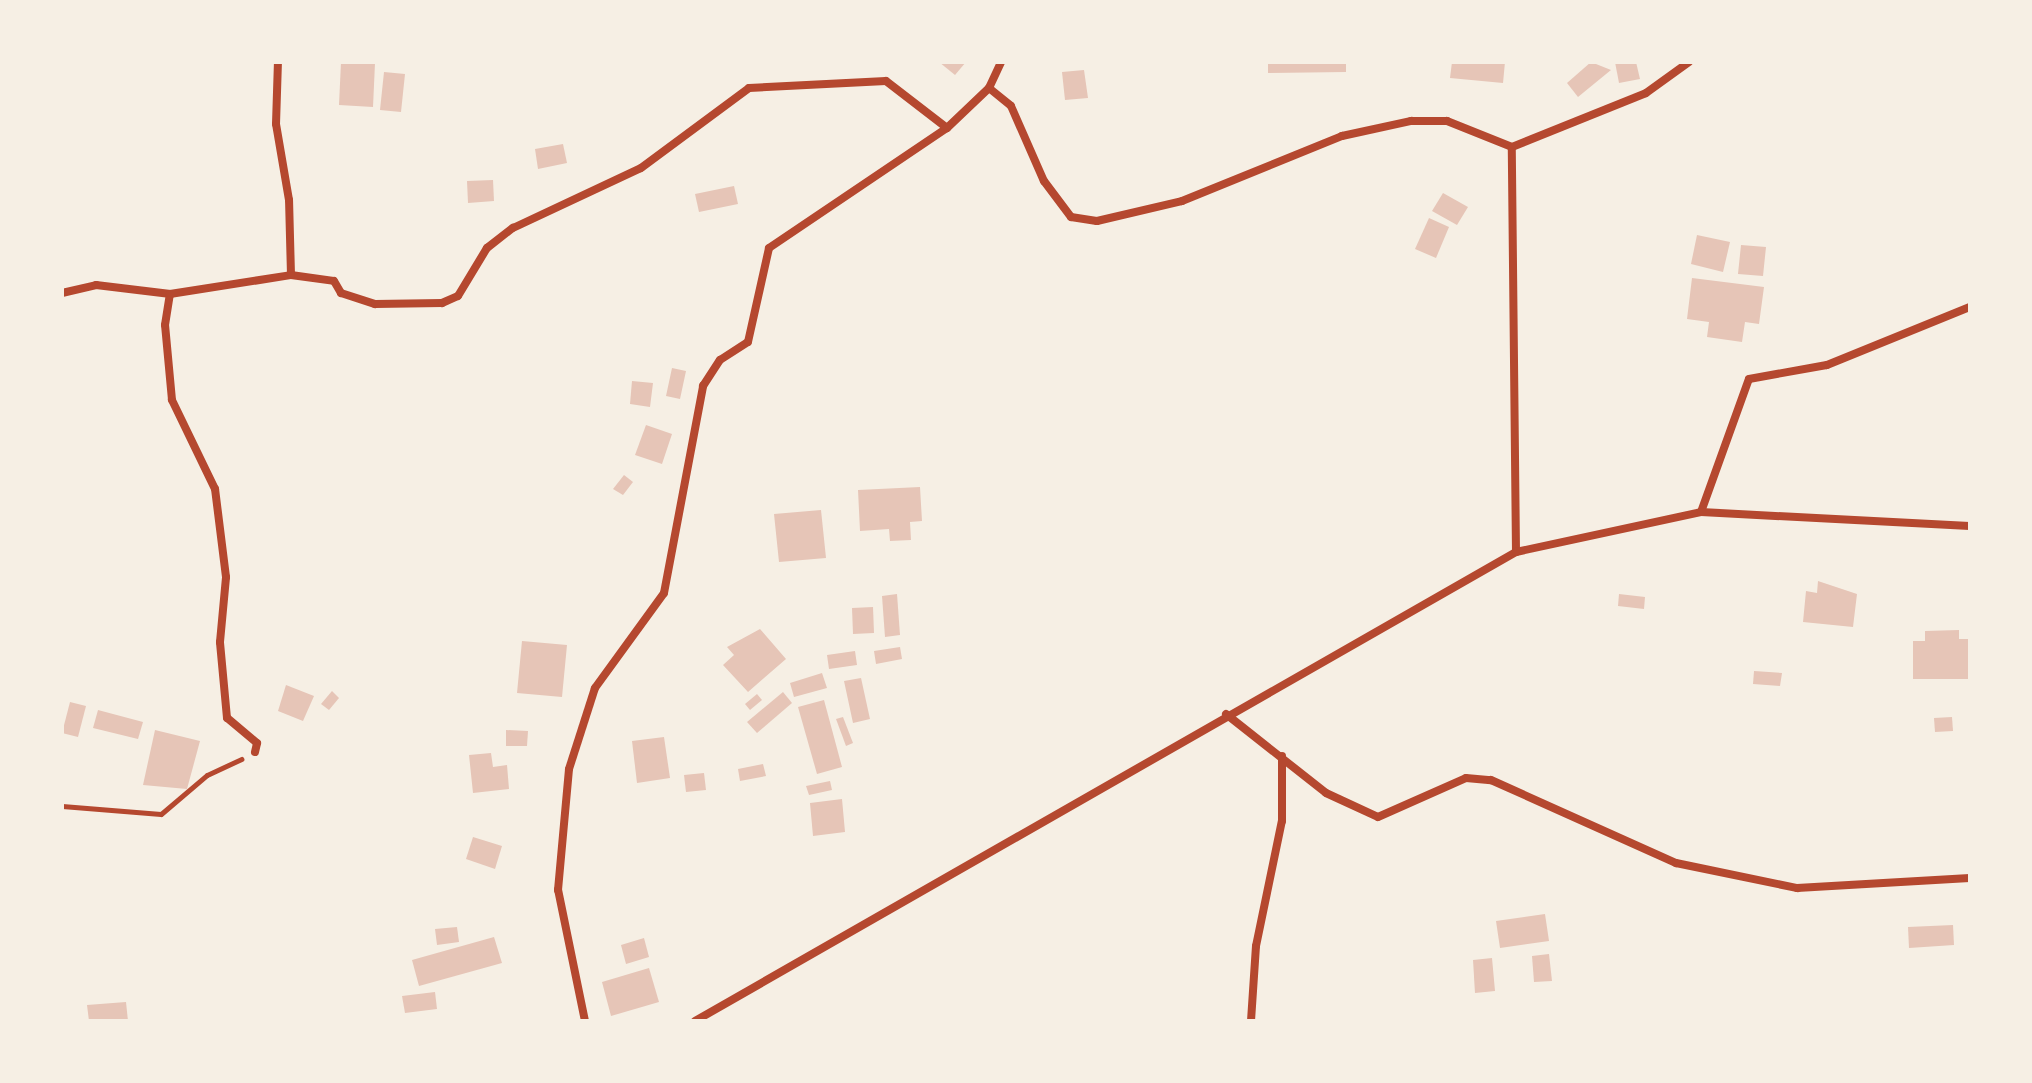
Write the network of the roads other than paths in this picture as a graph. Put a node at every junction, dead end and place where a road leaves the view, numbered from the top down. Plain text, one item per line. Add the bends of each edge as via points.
1 (278, 62) edge
2 (1001, 62) edge
3 (1689, 62) edge
4 (989, 88) junction
5 (947, 128) junction
6 (1512, 147) junction
7 (291, 275) junction
8 (62, 293) edge
9 (170, 294) junction
10 (1970, 307) edge
11 (1701, 512) junction
12 (1970, 526) edge
13 (1516, 552) junction
14 (1226, 714) junction
15 (255, 752) road end
16 (1282, 756) junction
17 (1970, 878) edge
18 (585, 1021) edge
19 (695, 1021) edge
20 (1251, 1021) edge

1 - 7 street via 276,124
2 - 4 street
3 - 6 street via 1646,93
4 - 5 street
4 - 6 street via 1011,106 1044,181 1071,217 1097,221 1182,201 1342,136 1411,121 1447,121
5 - 7 street via 886,81 749,88 641,168 513,228 487,248 458,296 442,303 375,304 341,293 334,281
5 - 18 street via 769,248 748,342 720,360 703,386 664,593 595,688 569,769 558,890
6 - 13 street
7 - 9 street
8 - 9 street via 96,285
9 - 15 street via 172,400 215,489 223,542 223,698 227,718 257,743
10 - 11 street via 1827,365 1749,379
11 - 12 street
11 - 13 street
13 - 14 street
14 - 16 street
14 - 19 street via 988,859
16 - 17 street via 1326,793 1378,817 1466,778 1491,780 1676,863 1797,888
16 - 20 street via 1282,821 1256,946

